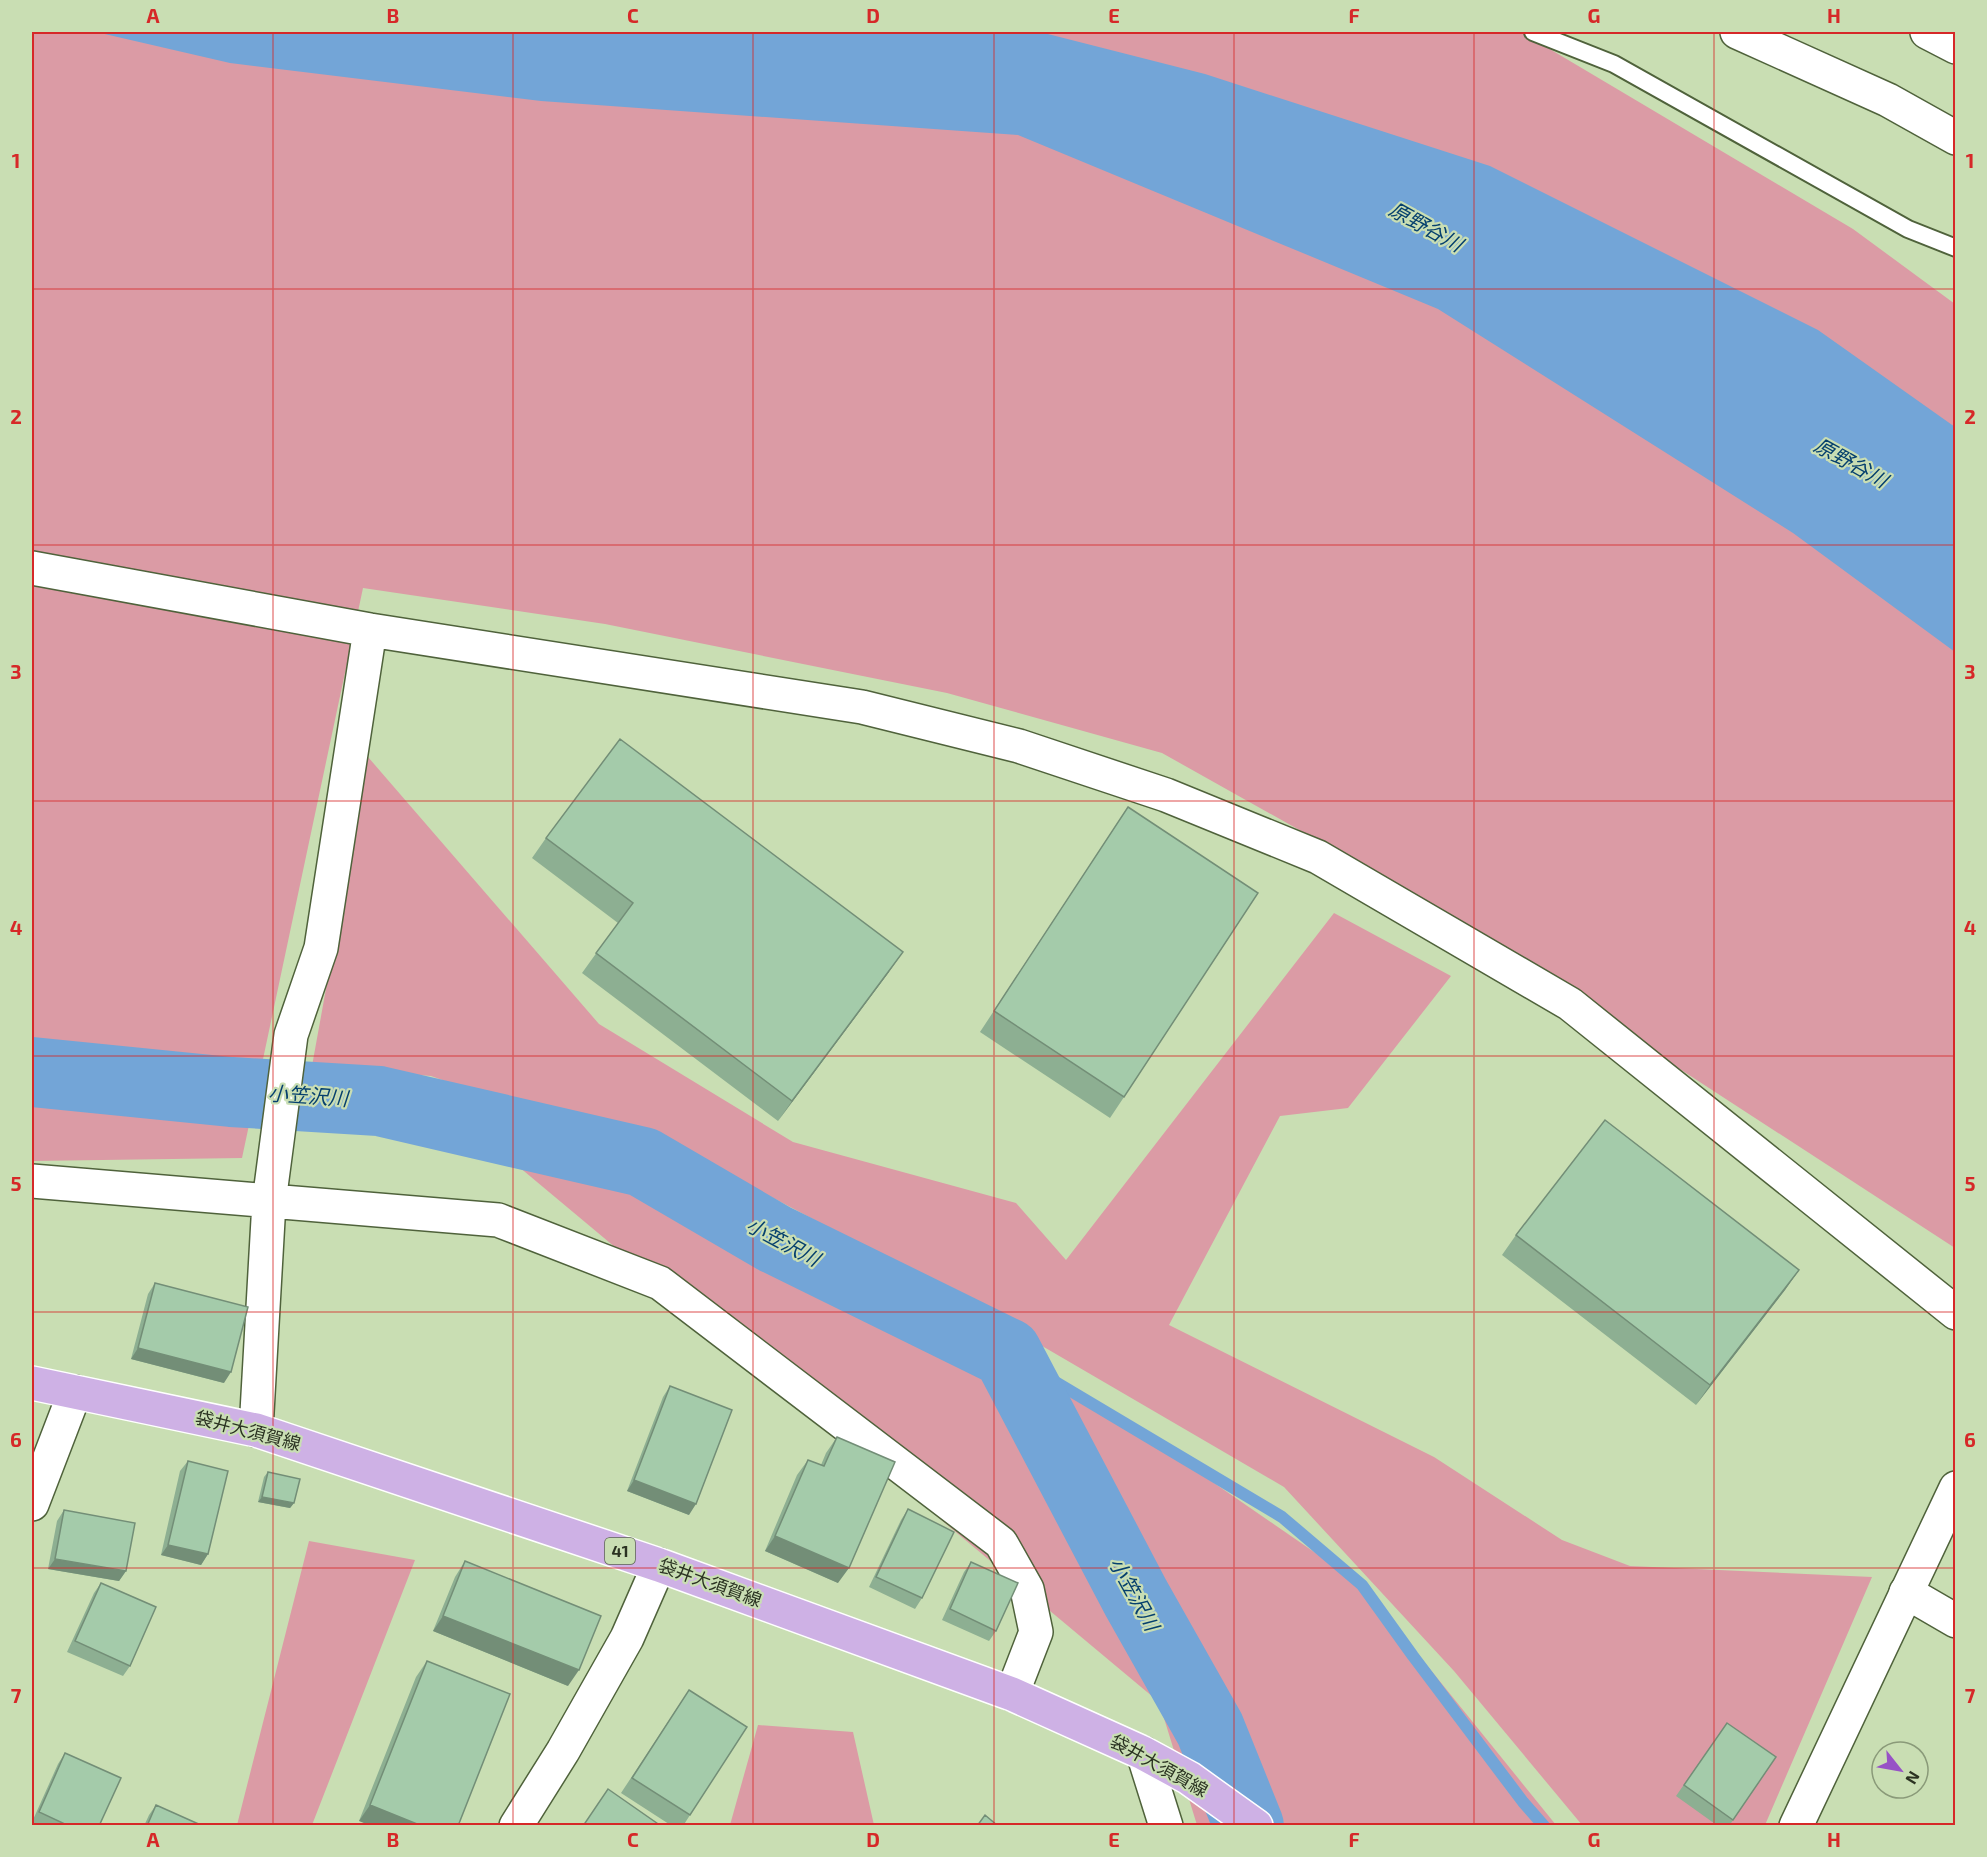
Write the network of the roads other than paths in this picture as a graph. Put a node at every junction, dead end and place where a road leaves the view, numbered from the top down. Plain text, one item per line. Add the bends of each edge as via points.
1 (1533, 32) edge
2 (1737, 32) edge
3 (1927, 32) edge
4 (1956, 47) edge
5 (1956, 138) edge
6 (1956, 248) edge
7 (32, 567) edge
8 (370, 630) junction
9 (32, 1181) edge
10 (270, 1202) junction
11 (1956, 1313) edge
12 (32, 1383) edge
13 (75, 1392) junction
14 (256, 1430) junction
15 (1956, 1488) edge
16 (32, 1504) edge
17 (659, 1564) junction
18 (1906, 1592) junction
19 (1956, 1621) edge
20 (1012, 1694) junction
21 (1143, 1753) junction
22 (516, 1826) edge
23 (1166, 1826) edge
24 (1256, 1826) edge
25 (1796, 1826) edge

1 - 6 lane via 1614,64 1908,229
2 - 5 street via 1888,100
3 - 4 street
7 - 8 street
8 - 10 street via 321,948 291,1035
8 - 11 street via 861,707 1019,746 1166,795 1318,856 1570,1004
9 - 10 street
10 - 14 street
10 - 20 street via 498,1220 660,1283 1000,1543 1026,1589 1036,1632
12 - 13 main road, 袋井大須賀線 / 41
13 - 14 main road, 袋井大須賀線 / 41
13 - 16 street
14 - 17 main road, 袋井大須賀線 / 41
15 - 18 street
17 - 20 main road, 袋井大須賀線 / 41
17 - 22 street via 627,1638
18 - 19 street
18 - 25 street
20 - 21 main road, 袋井大須賀線 / 41
21 - 23 street
21 - 24 main road, 袋井大須賀線 / 41 via 1189,1778

